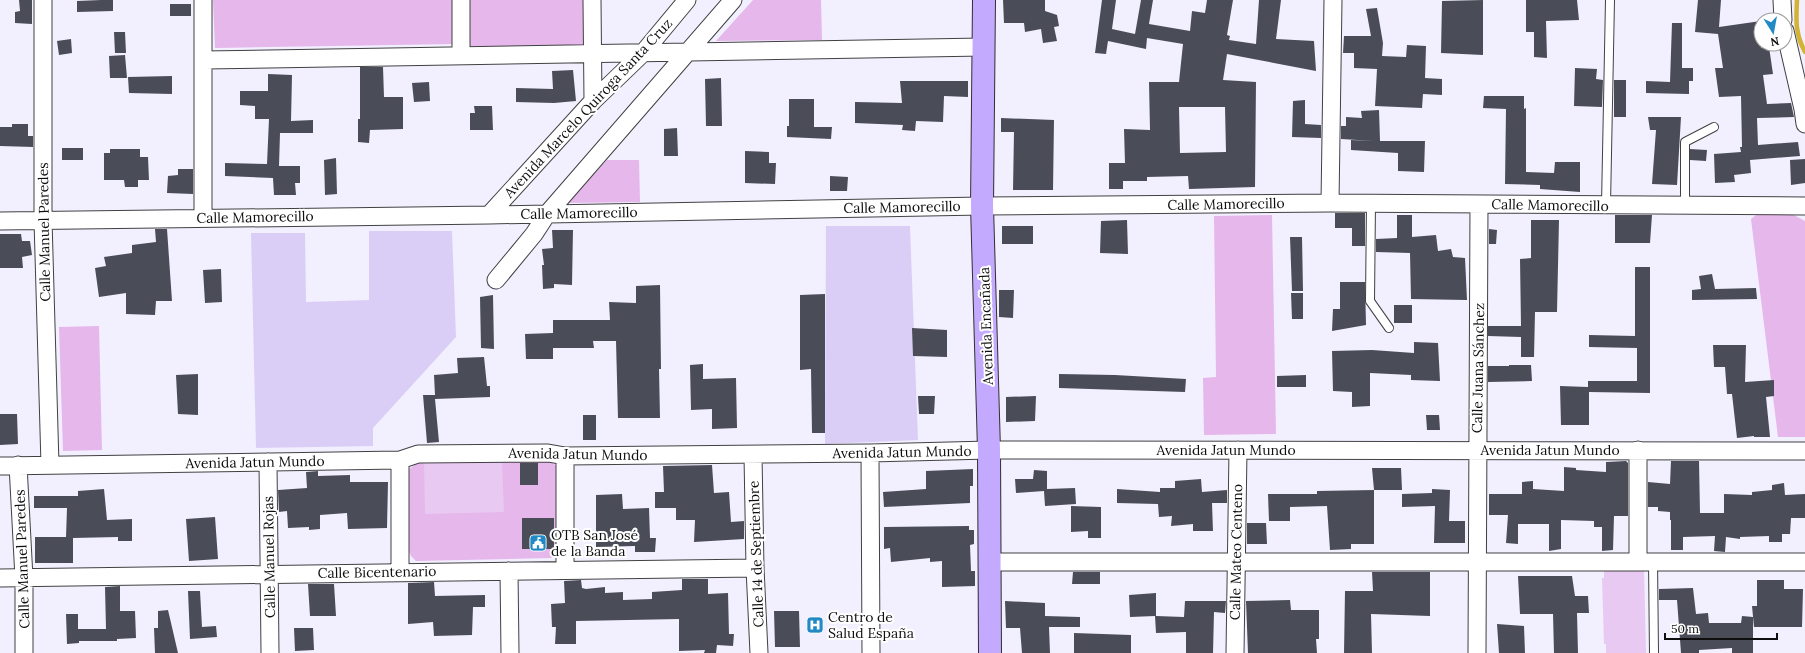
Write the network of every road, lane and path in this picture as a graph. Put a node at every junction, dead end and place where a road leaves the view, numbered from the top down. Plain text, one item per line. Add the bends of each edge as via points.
1 (43, 0) edge
2 (203, 0) edge
3 (461, 0) edge
4 (592, 0) edge
5 (687, 0) edge
6 (733, 0) edge
7 (984, 0) edge
8 (1333, 0) edge
9 (1610, 0) edge
10 (1782, 0) edge
11 (1782, 12) edge
12 (983, 47) junction
13 (689, 52) junction
14 (1790, 52) edge
15 (642, 53) junction
16 (592, 54) junction
17 (461, 56) junction
18 (204, 60) junction
19 (593, 101) junction
20 (1805, 124) edge
21 (1714, 127) dead end
22 (1330, 203) junction
23 (1371, 203) junction
24 (1479, 204) junction
25 (1606, 205) junction
26 (982, 206) junction
27 (1685, 206) junction
28 (1805, 206) edge
29 (547, 214) junction
30 (489, 215) junction
31 (203, 218) junction
32 (43, 220) junction
33 (0, 221) edge
34 (496, 280) dead end
35 (1389, 328) dead end
36 (989, 450) junction
37 (1238, 450) junction
38 (1477, 450) junction
39 (1638, 450) junction
40 (1805, 451) edge
41 (870, 454) junction
42 (753, 455) junction
43 (565, 456) junction
44 (400, 460) junction
45 (268, 462) junction
46 (18, 465) junction
47 (50, 465) junction
48 (0, 466) edge
49 (1645, 561) junction
50 (990, 562) junction
51 (1236, 562) junction
52 (1477, 562) junction
53 (1805, 562) edge
54 (755, 568) junction
55 (565, 570) junction
56 (509, 571) junction
57 (400, 572) junction
58 (269, 573) junction
59 (0, 578) edge
60 (24, 578) junction
61 (24, 653) edge
62 (270, 653) edge
63 (510, 653) edge
64 (759, 653) edge
65 (871, 653) edge
66 (990, 653) edge
67 (1235, 653) edge
68 (1477, 653) edge
69 (1654, 653) edge

1 - 32 street, Calle Manuel Paredes
2 - 18 street
3 - 17 street
4 - 16 street
5 - 15 street, Avenida Marcelo Quiroga Santa Cruz
6 - 13 street
7 - 12 main road, Avenida Encañada
8 - 22 street
9 - 25 lane
10 - 11 street
12 - 13 street
12 - 26 main road, Avenida Encañada
13 - 15 street
13 - 29 street
14 - 20 street
15 - 16 street
15 - 19 street, Avenida Marcelo Quiroga Santa Cruz
16 - 17 street
16 - 19 street
17 - 18 street
18 - 31 street
19 - 30 street, Avenida Marcelo Quiroga Santa Cruz
21 - 27 lane via 1684,142
22 - 23 street, Calle Mamorecillo
22 - 26 street, Calle Mamorecillo
23 - 24 street, Calle Mamorecillo
23 - 35 lane via 1370,301
24 - 25 street, Calle Mamorecillo
24 - 38 street, Calle Juana Sánchez
25 - 27 street, Calle Mamorecillo
26 - 29 street, Calle Mamorecillo
26 - 36 main road, Avenida Encañada
27 - 28 street, Calle Mamorecillo
29 - 30 street, Calle Mamorecillo
29 - 34 street
30 - 31 street, Calle Mamorecillo
31 - 32 street, Calle Mamorecillo
32 - 33 street, Calle Mamorecillo
32 - 47 street, Calle Manuel Paredes
36 - 37 street, Avenida Jatun Mundo
36 - 41 street, Avenida Jatun Mundo
36 - 50 main road, Avenida Encañada
37 - 38 street, Avenida Jatun Mundo
37 - 51 street, Calle Mateo Centeno
38 - 39 street, Avenida Jatun Mundo
38 - 52 street, Calle Juana Sánchez
39 - 40 street, Avenida Jatun Mundo
39 - 49 street
41 - 42 street, Avenida Jatun Mundo
41 - 65 street
42 - 43 street, Avenida Jatun Mundo
42 - 54 street, Calle 14 de Septiembre
43 - 44 street, Avenida Jatun Mundo via 548,453 418,454
43 - 55 street
44 - 45 street, Avenida Jatun Mundo
44 - 57 street
45 - 47 street, Avenida Jatun Mundo
45 - 58 street, Calle Manuel Rojas
46 - 47 street, Avenida Jatun Mundo
46 - 48 street, Avenida Jatun Mundo
46 - 60 street, Calle Manuel Paredes
49 - 52 street
49 - 53 street
49 - 69 lane
50 - 51 street
50 - 66 main road, Avenida Encañada
51 - 52 street
51 - 67 street, Calle Mateo Centeno
52 - 68 street, Calle Juana Sánchez
54 - 55 street, Calle Bicentenario
54 - 64 street, Calle 14 de Septiembre
55 - 56 street, Calle Bicentenario
56 - 57 street, Calle Bicentenario
56 - 63 street
57 - 58 street, Calle Bicentenario
58 - 60 street, Calle Bicentenario
58 - 62 street, Calle Manuel Rojas
59 - 60 street, Calle Bicentenario
60 - 61 street, Calle Manuel Paredes

